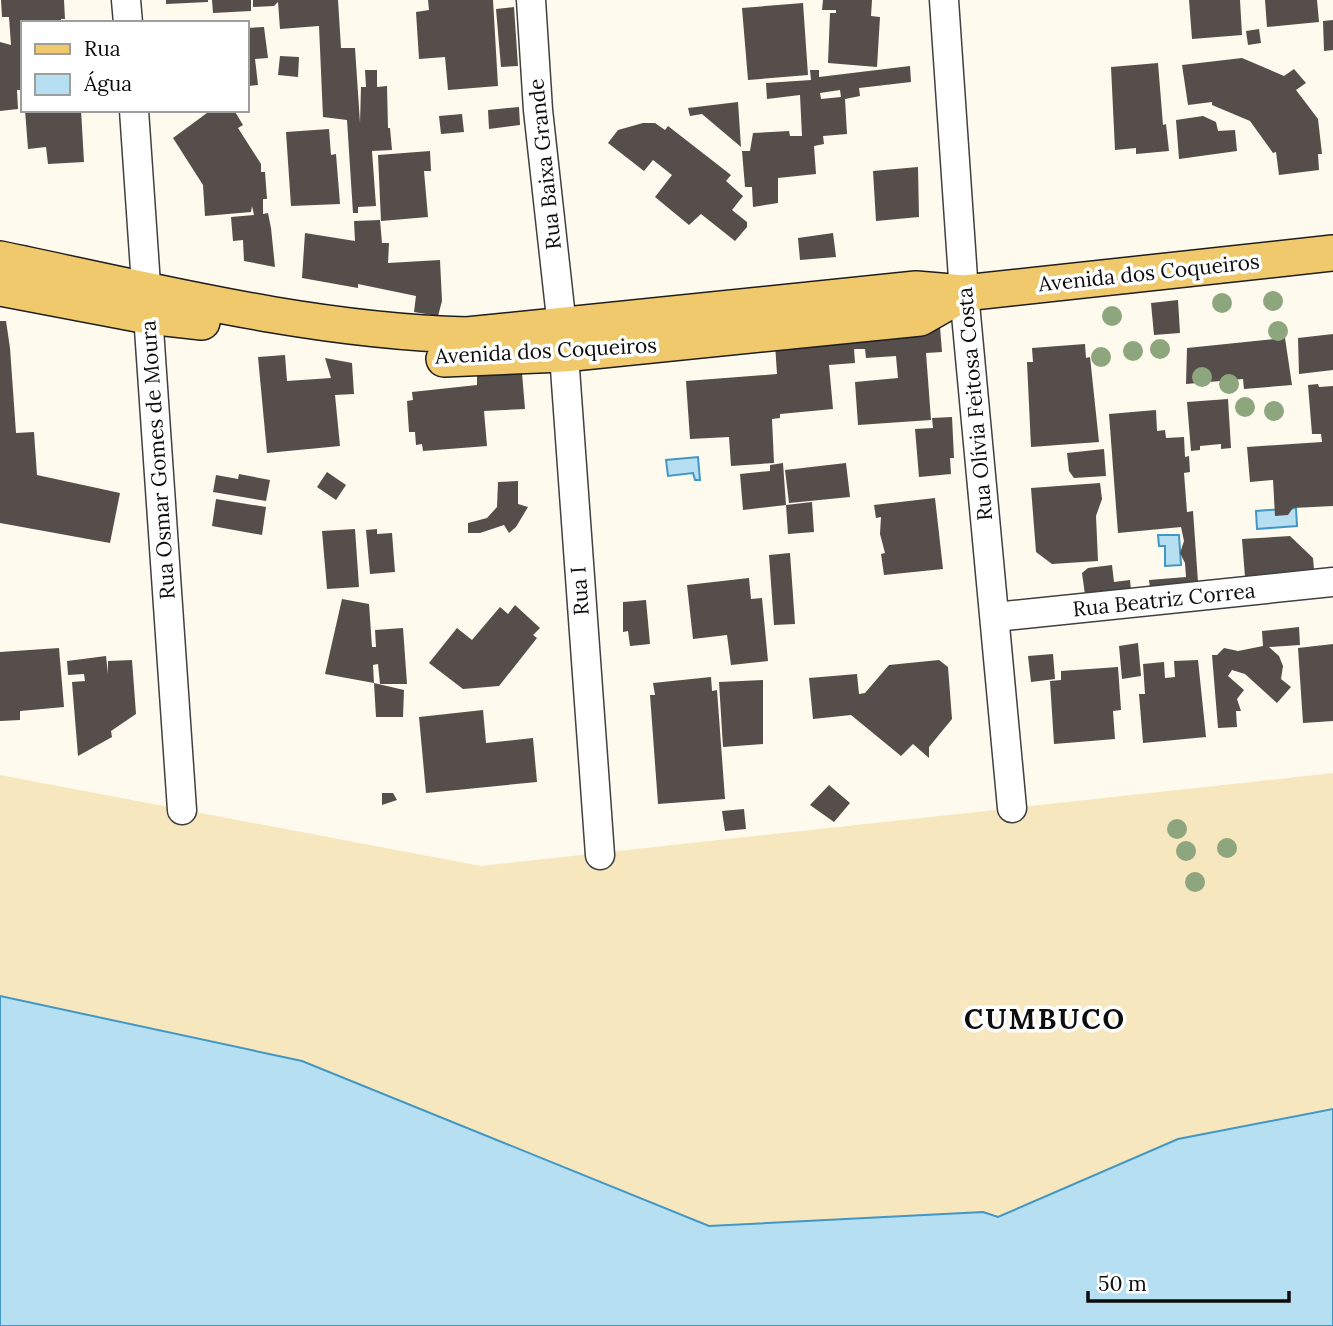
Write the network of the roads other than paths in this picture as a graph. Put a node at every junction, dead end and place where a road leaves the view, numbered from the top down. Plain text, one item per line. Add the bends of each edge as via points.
1 (126, 0) edge
2 (531, 0) edge
3 (944, 0) edge
4 (128, 21) edge
5 (134, 112) edge
6 (1333, 253) edge
7 (0, 259) edge
8 (0, 288) edge
9 (964, 293) junction
10 (148, 303) junction
11 (563, 341) junction
12 (1333, 582) edge
13 (995, 617) junction
14 (1012, 808) dead end
15 (182, 810) dead end
16 (600, 855) dead end

1 - 4 street
2 - 11 street, Rua Baixa Grande
3 - 9 street, Rua Olívia Feitosa Costa
5 - 10 street, Rua Osmar Gomes de Moura
6 - 9 main road, Avenida dos Coqueiros
7 - 10 main road, Avenida dos Coqueiros
8 - 10 main road, Avenida dos Coqueiros
9 - 11 main road, Avenida dos Coqueiros via 920,318
9 - 13 street, Rua Olívia Feitosa Costa
10 - 11 main road, Avenida dos Coqueiros via 193,320 410,358
10 - 15 street, Rua Osmar Gomes de Moura
11 - 16 street, Rua I
12 - 13 street, Rua Beatriz Correa
13 - 14 street, Rua Olívia Feitosa Costa

